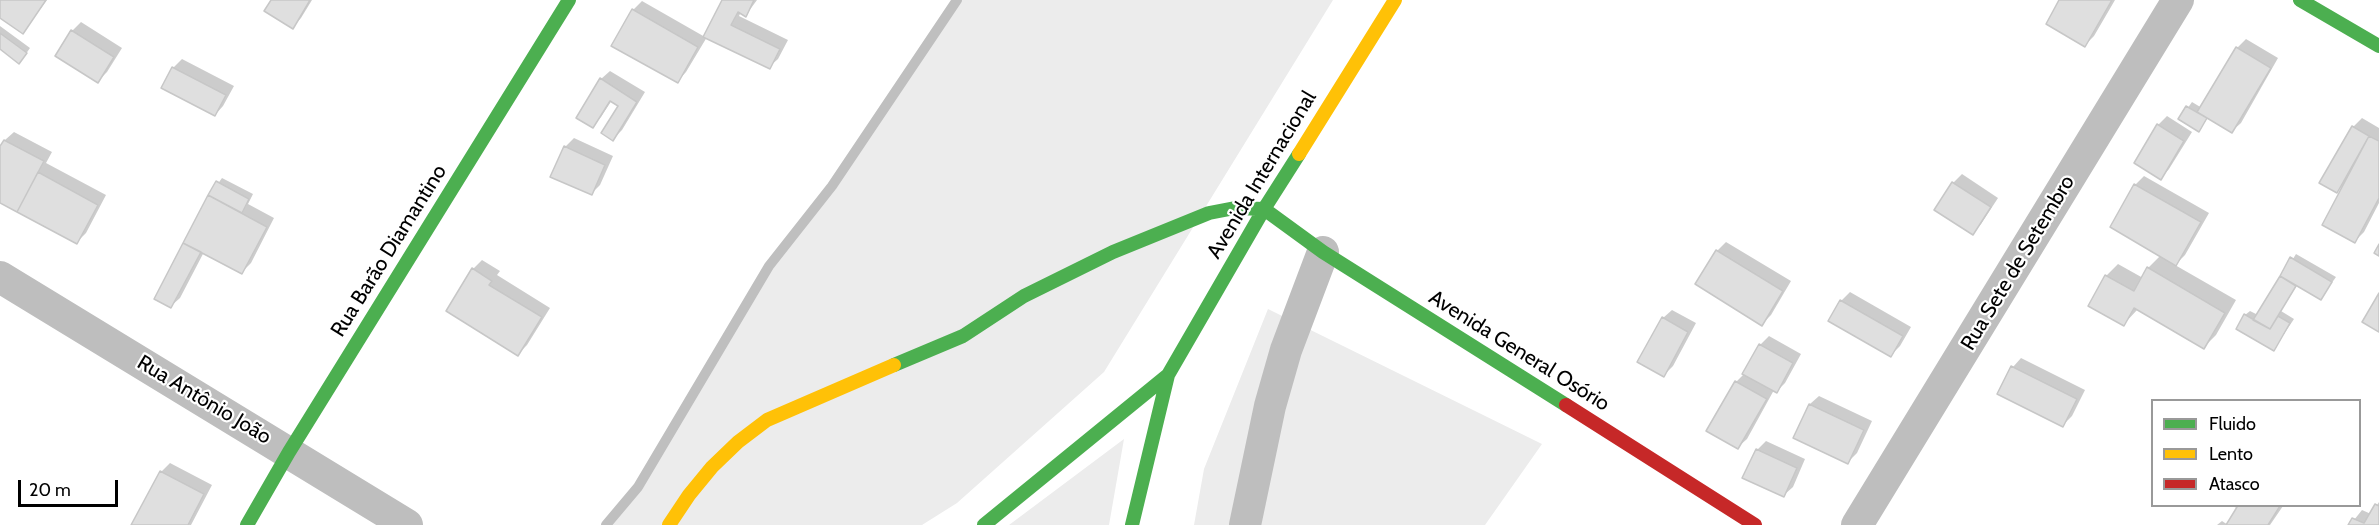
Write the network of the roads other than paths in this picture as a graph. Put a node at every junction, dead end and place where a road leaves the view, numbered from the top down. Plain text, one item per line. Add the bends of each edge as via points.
1 (569, 0) edge
2 (1395, 0) edge
3 (2178, 0) edge
4 (2300, 0) edge
5 (2379, 46) edge
6 (1264, 209) junction
7 (1323, 252) junction
8 (0, 277) edge
9 (1168, 375) junction
10 (290, 452) junction
11 (247, 525) edge
12 (407, 525) edge
13 (669, 525) edge
14 (984, 525) edge
15 (1132, 525) edge
16 (1245, 525) edge
17 (1755, 525) edge
18 (1857, 525) edge

1 - 10 street, Rua Barão Diamantino
2 - 6 street, Avenida Internacional
3 - 18 street, Rua Sete de Setembro
4 - 5 street
6 - 7 street, Avenida General Osório
6 - 9 street, Avenida Internacional
6 - 13 street via 1235,208 1209,213 1113,252 1024,296 963,336 768,420 724,454 681,504
7 - 16 street via 1276,384
7 - 17 street, Avenida General Osório
8 - 10 street, Rua Antônio João
9 - 14 street, Avenida Internacional
9 - 15 street, Avenida Internacional
10 - 11 street, Rua Barão Diamantino
10 - 12 street, Rua Antônio João

